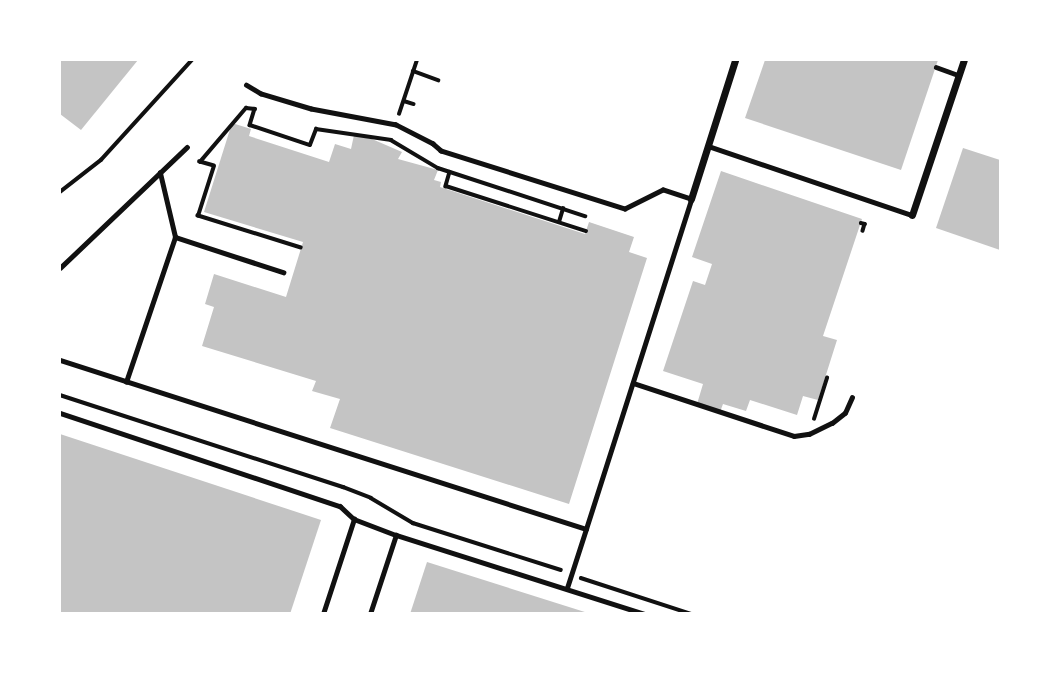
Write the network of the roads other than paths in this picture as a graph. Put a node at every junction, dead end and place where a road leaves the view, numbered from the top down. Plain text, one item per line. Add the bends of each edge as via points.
1 (735, 60) edge
2 (964, 60) edge
3 (936, 67) dead end
4 (959, 75) junction
5 (246, 85) dead end
6 (708, 146) junction
7 (187, 147) dead end
8 (160, 173) junction
9 (691, 199) junction
10 (912, 215) joint
11 (175, 237) junction
12 (60, 268) edge
13 (283, 272) dead end
14 (60, 360) edge
15 (127, 382) junction
16 (633, 383) junction
17 (852, 397) dead end
18 (60, 413) edge
19 (354, 519) junction
20 (586, 529) junction
21 (396, 535) junction
22 (567, 588) junction
23 (323, 614) edge
24 (370, 614) edge
25 (645, 614) edge

1 - 6 street
2 - 4 street
3 - 4 lane
4 - 10 street
5 - 9 lane via 311,109 396,125 441,150 625,209 663,190
6 - 9 street
6 - 10 lane
7 - 8 lane
8 - 11 lane
8 - 12 lane
9 - 16 lane
11 - 13 lane
11 - 15 lane
14 - 15 lane
15 - 20 lane
16 - 17 lane via 783,435 809,434 845,413
16 - 20 lane
18 - 19 lane via 340,506
19 - 21 lane
19 - 23 lane
20 - 22 lane
21 - 22 lane
21 - 24 lane
22 - 25 lane

